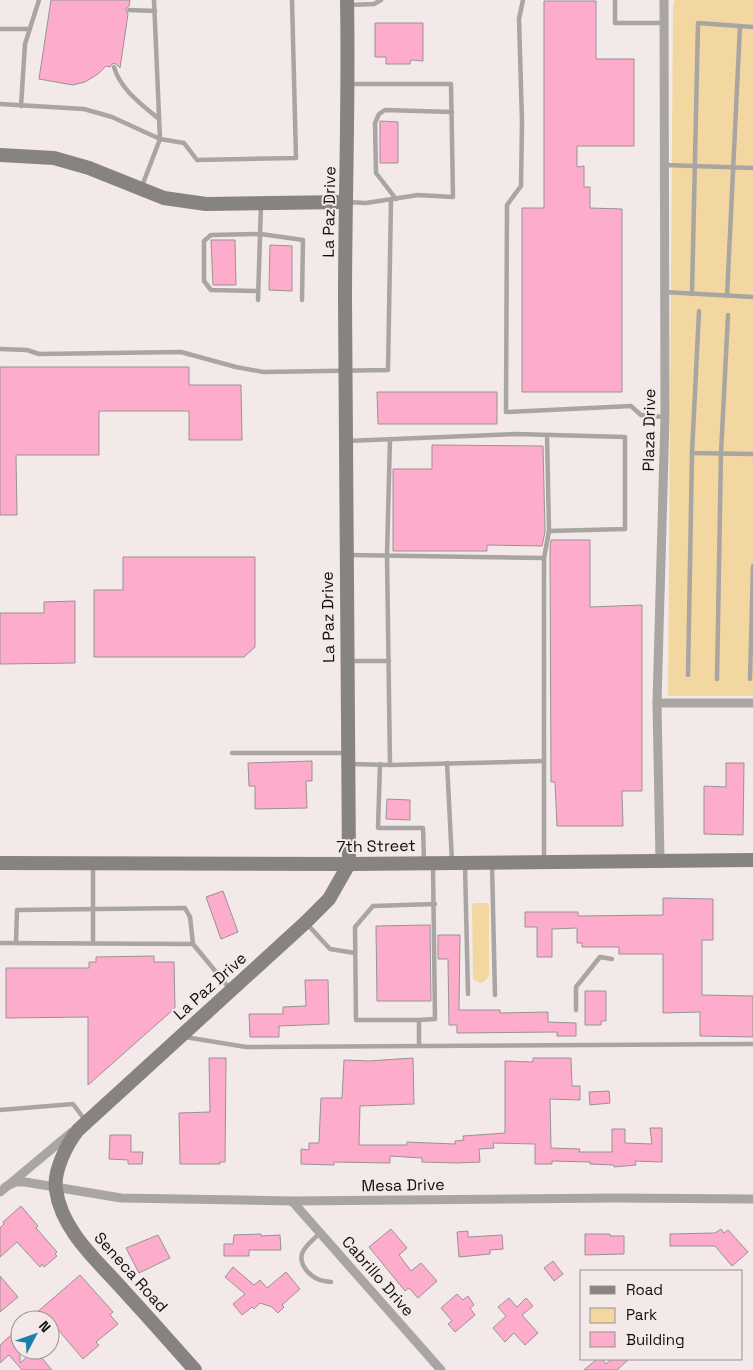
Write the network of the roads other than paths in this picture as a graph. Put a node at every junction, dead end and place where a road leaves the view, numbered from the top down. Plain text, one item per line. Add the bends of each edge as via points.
1 (39, 0) edge
2 (154, 0) edge
3 (292, 0) edge
4 (381, 0) edge
5 (524, 0) edge
6 (615, 0) edge
7 (664, 0) edge
8 (347, 3) edge
9 (129, 10) dead end
10 (155, 11) junction
11 (663, 23) junction
12 (740, 26) junction
13 (753, 27) edge
14 (0, 29) edge
15 (30, 29) junction
16 (114, 68) dead end
17 (348, 84) junction
18 (0, 104) edge
19 (21, 106) junction
20 (452, 112) junction
21 (159, 119) junction
22 (160, 139) junction
23 (0, 155) edge
24 (664, 165) junction
25 (696, 166) junction
26 (734, 168) junction
27 (753, 168) edge
28 (140, 190) junction
29 (393, 199) junction
30 (346, 202) junction
31 (261, 203) junction
32 (261, 234) junction
33 (258, 291) junction
34 (664, 292) junction
35 (692, 294) junction
36 (727, 296) junction
37 (753, 297) edge
38 (258, 300) dead end
39 (302, 300) dead end
40 (699, 312) dead end
41 (728, 315) dead end
42 (0, 349) edge
43 (345, 370) junction
44 (665, 418) junction
45 (547, 435) junction
46 (390, 439) junction
47 (345, 441) junction
48 (692, 453) junction
49 (721, 453) junction
50 (753, 454) edge
51 (549, 530) junction
52 (345, 555) junction
53 (387, 556) junction
54 (544, 558) junction
55 (753, 566) edge
56 (346, 661) junction
57 (388, 661) junction
58 (688, 674) dead end
59 (717, 679) dead end
60 (750, 679) dead end
61 (657, 703) junction
62 (753, 703) edge
63 (232, 753) dead end
64 (347, 758) junction
65 (544, 761) junction
66 (447, 763) junction
67 (380, 764) junction
68 (390, 765) junction
69 (660, 860) junction
70 (753, 860) edge
71 (544, 861) junction
72 (459, 862) junction
73 (492, 862) junction
74 (0, 863) edge
75 (93, 863) junction
76 (429, 863) junction
77 (349, 864) junction
78 (435, 904) junction
79 (93, 909) junction
80 (306, 922) junction
81 (0, 943) edge
82 (16, 943) junction
83 (93, 943) junction
84 (193, 944) junction
85 (355, 953) junction
86 (612, 959) dead end
87 (232, 991) junction
88 (468, 994) dead end
89 (495, 995) dead end
90 (576, 1010) dead end
91 (419, 1020) junction
92 (180, 1036) junction
93 (753, 1044) edge
94 (419, 1046) junction
95 (0, 1110) edge
96 (86, 1121) junction
97 (55, 1188) junction
98 (2, 1191) edge
99 (753, 1199) edge
100 (292, 1200) junction
101 (320, 1233) junction
102 (331, 1282) dead end
103 (195, 1370) edge
104 (442, 1370) edge

1 - 15 lane
2 - 10 lane
3 - 22 lane via 296,158 197,160 184,143
4 - 8 lane via 374,4
5 - 44 lane via 518,19 521,186 507,206 506,412 631,406 642,415
6 - 11 lane via 615,23
7 - 11 street, Plaza Drive
8 - 17 main road, La Paz Drive
9 - 10 lane
10 - 21 lane
11 - 24 street, Plaza Drive
12 - 13 lane
12 - 25 lane via 698,23
12 - 26 lane
14 - 15 lane
15 - 19 lane via 25,44
16 - 21 lane via 136,101
17 - 20 lane via 452,84
17 - 30 main road, La Paz Drive
18 - 19 lane
19 - 22 lane via 84,110 112,117
20 - 29 lane via 453,197 418,195
20 - 29 lane via 385,110 379,114 375,123 376,173
21 - 22 lane
22 - 28 lane
23 - 28 main road via 54,158 89,168
24 - 25 lane
24 - 34 street, Plaza Drive
25 - 26 lane
25 - 35 lane
26 - 27 lane
26 - 36 lane
28 - 31 main road via 186,202
29 - 30 lane
29 - 43 lane via 388,370
30 - 31 main road
30 - 43 main road, La Paz Drive
31 - 32 lane
32 - 33 lane
32 - 33 lane via 210,235 204,241 204,282 211,290
32 - 39 lane via 303,240
33 - 38 lane
34 - 35 lane
34 - 44 street, Plaza Drive
35 - 36 lane
36 - 37 lane
40 - 48 lane
41 - 49 lane
42 - 43 lane via 27,350 38,354 181,352 236,368 263,372
43 - 47 main road, La Paz Drive
44 - 61 street, Plaza Drive
45 - 46 lane
45 - 51 lane
45 - 51 lane via 625,437 625,529
46 - 47 lane
46 - 53 lane
47 - 52 main road, La Paz Drive
48 - 49 lane
48 - 58 lane
49 - 50 lane
49 - 59 lane
51 - 54 lane
52 - 53 lane
52 - 56 main road, La Paz Drive
53 - 54 lane
53 - 57 lane
54 - 65 lane
55 - 60 lane
56 - 57 lane
56 - 64 main road, La Paz Drive
57 - 68 lane
61 - 62 street
61 - 69 street, Plaza Drive
63 - 64 lane
64 - 67 lane
64 - 77 main road, La Paz Drive
65 - 66 lane
65 - 71 lane
66 - 68 lane
66 - 72 lane
67 - 68 lane
67 - 76 lane via 378,828 423,828
69 - 70 main road, 7th Street
69 - 71 main road, 7th Street
71 - 73 main road, 7th Street
72 - 73 main road, 7th Street
72 - 76 main road, 7th Street
72 - 88 lane
73 - 89 lane
74 - 75 main road, 7th Street
75 - 77 main road, 7th Street
75 - 79 lane
76 - 77 main road, 7th Street
76 - 78 lane
77 - 80 main road, La Paz Drive via 329,899
78 - 85 lane via 373,906 355,927
78 - 91 lane via 435,1019
79 - 82 lane via 17,910
79 - 83 lane
79 - 84 lane via 186,908
80 - 85 lane via 330,949
80 - 87 main road, La Paz Drive
81 - 82 lane
82 - 83 lane
83 - 84 lane
84 - 87 lane
85 - 91 lane via 356,1020
86 - 90 lane via 600,958 576,987
87 - 92 main road, La Paz Drive
91 - 94 lane
92 - 94 lane via 246,1048
92 - 96 main road, La Paz Drive
93 - 94 lane
95 - 96 lane via 73,1104
96 - 97 main road, La Paz Drive via 62,1157
96 - 98 street, La Paz Drive
97 - 98 street, La Paz Drive via 16,1182
97 - 100 street, Mesa Drive via 121,1198
97 - 103 main road, Seneca Road via 76,1236
99 - 100 street, Mesa Drive
100 - 101 street, Cabrillo Drive
101 - 102 lane via 304,1248 300,1259 312,1276
101 - 104 street, Cabrillo Drive

